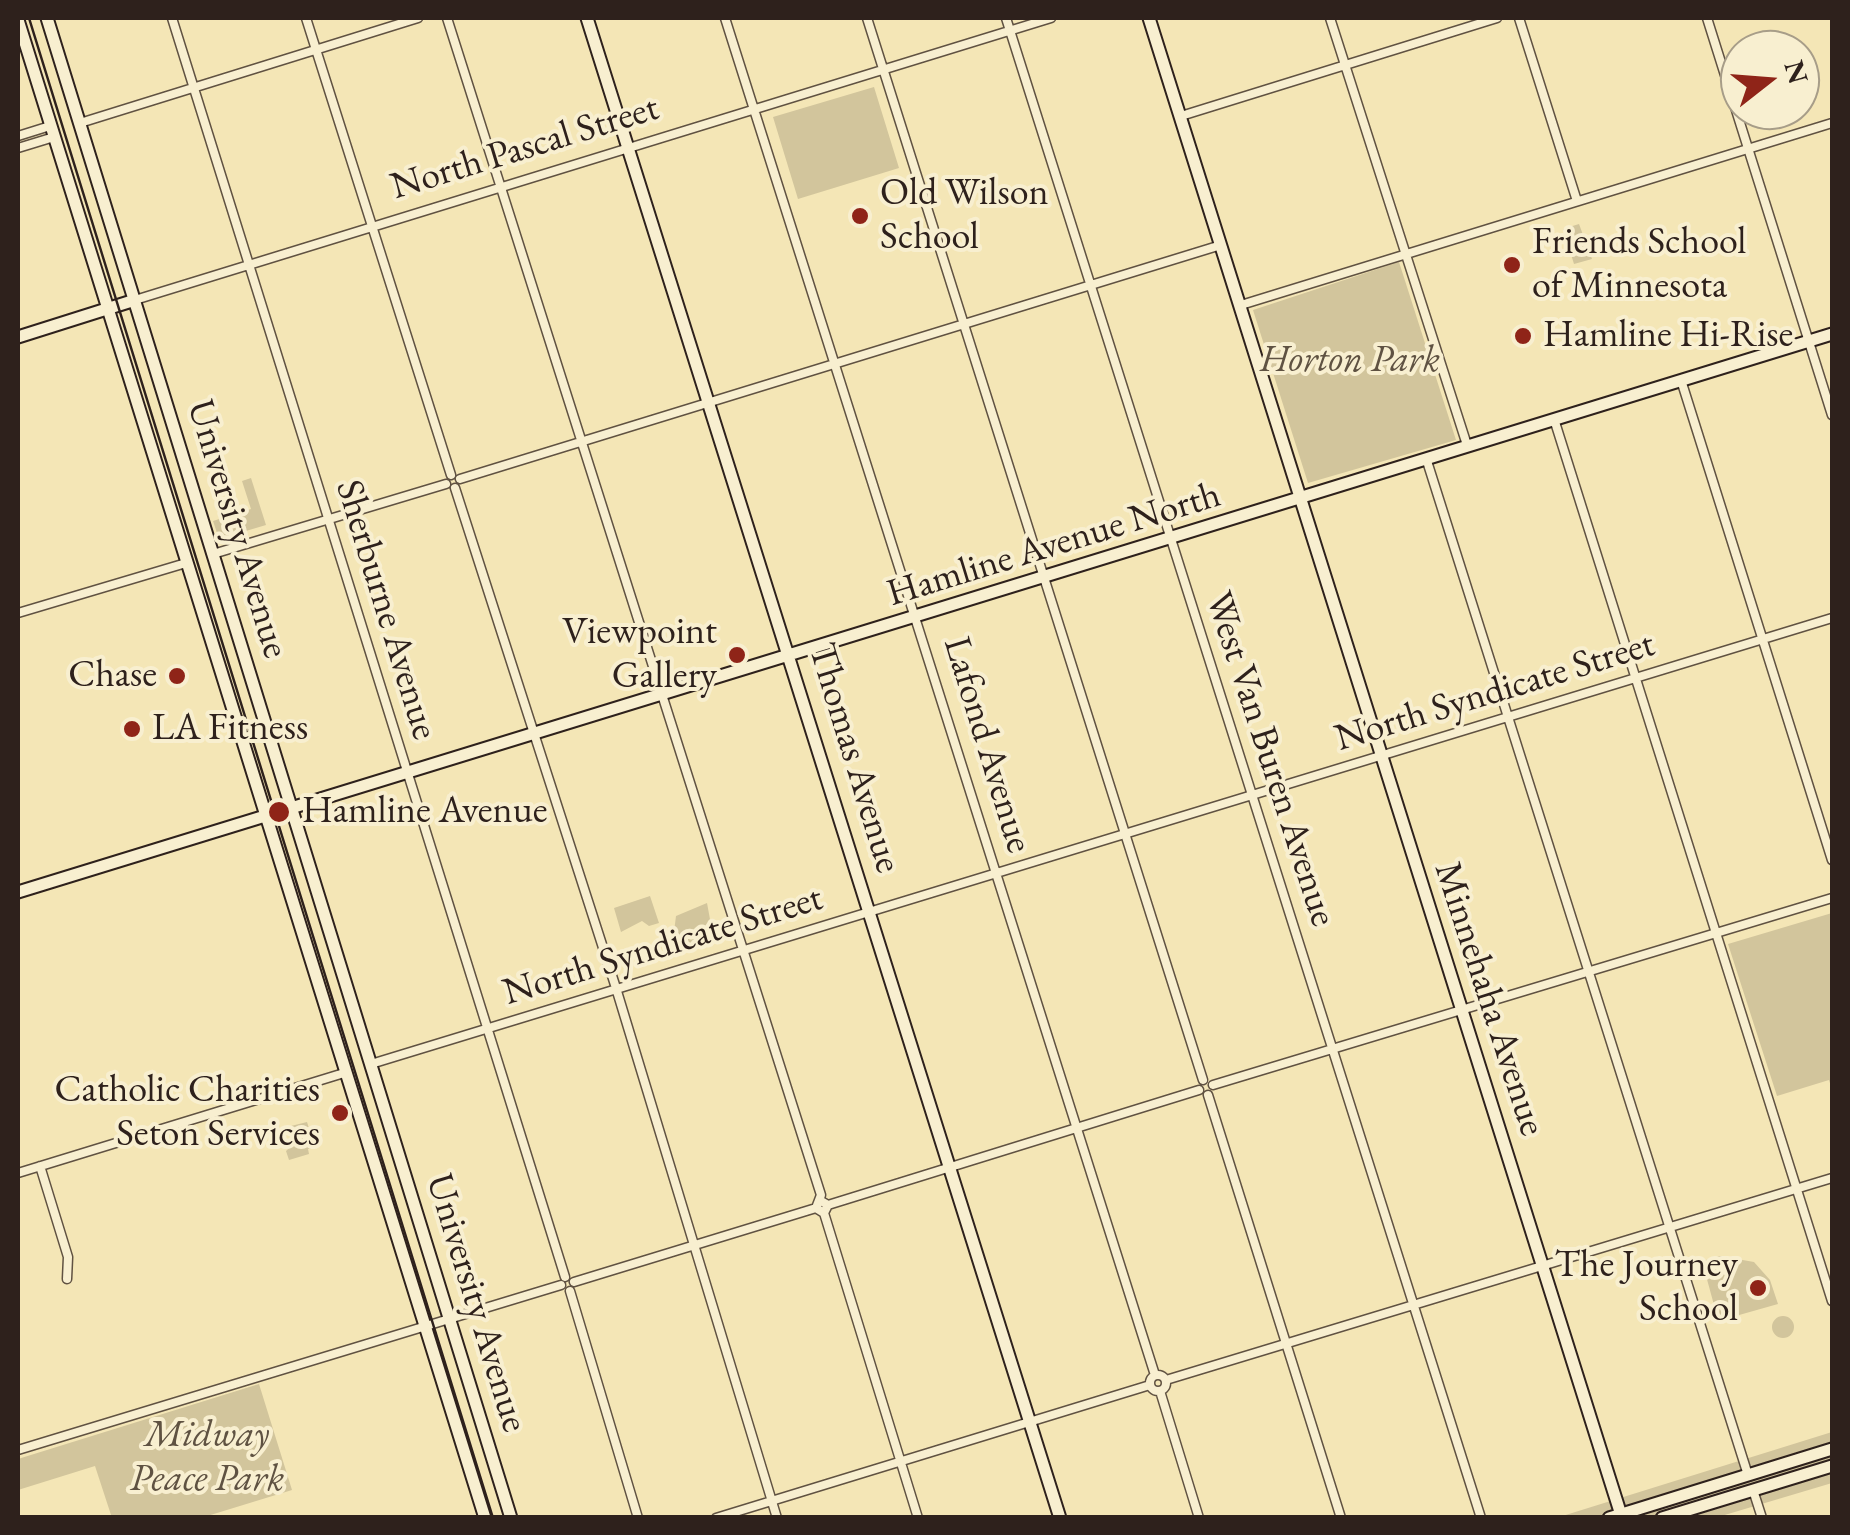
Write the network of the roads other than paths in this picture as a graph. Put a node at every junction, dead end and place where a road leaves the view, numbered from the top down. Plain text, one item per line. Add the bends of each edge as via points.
1 (47, 18) edge
2 (172, 18) edge
3 (306, 18) edge
4 (418, 18) edge
5 (448, 18) edge
6 (587, 18) edge
7 (725, 18) edge
8 (866, 18) edge
9 (1006, 18) edge
10 (1051, 18) edge
11 (1149, 18) edge
12 (1330, 18) edge
13 (1496, 18) edge
14 (1519, 18) edge
15 (1707, 18) edge
16 (18, 20) edge
17 (1010, 31) junction
18 (316, 49) junction
19 (1345, 66) junction
20 (883, 69) junction
21 (194, 87) junction
22 (754, 108) junction
23 (1180, 116) junction
24 (1832, 122) edge
25 (80, 123) junction
26 (52, 131) junction
27 (18, 136) edge
28 (629, 147) junction
29 (18, 148) edge
30 (1749, 148) junction
31 (501, 186) junction
32 (1577, 201) junction
33 (372, 226) junction
34 (1221, 245) junction
35 (1406, 253) junction
36 (248, 264) junction
37 (1092, 286) junction
38 (135, 300) junction
39 (1241, 305) junction
40 (108, 310) junction
41 (964, 324) junction
42 (1832, 334) edge
43 (18, 337) edge
44 (1810, 342) junction
45 (836, 364) junction
46 (1681, 380) junction
47 (710, 402) junction
48 (1832, 415) edge
49 (1554, 419) junction
50 (583, 440) junction
51 (1467, 445) junction
52 (1426, 458) junction
53 (453, 482) junction
54 (1300, 498) junction
55 (329, 518) junction
56 (1172, 540) junction
57 (214, 554) junction
58 (186, 563) junction
59 (1045, 579) junction
60 (18, 614) edge
61 (918, 618) junction
62 (1832, 618) edge
63 (1762, 639) junction
64 (791, 656) junction
65 (1635, 678) junction
66 (664, 695) junction
67 (1507, 717) junction
68 (533, 736) junction
69 (1381, 756) junction
70 (408, 772) junction
71 (1252, 795) junction
72 (292, 808) junction
73 (263, 816) junction
74 (1125, 834) junction
75 (1832, 860) edge
76 (998, 872) junction
77 (18, 892) edge
78 (1832, 898) edge
79 (870, 911) junction
80 (1716, 934) junction
81 (744, 950) junction
82 (1589, 972) junction
83 (616, 988) junction
84 (1461, 1010) junction
85 (488, 1028) junction
86 (1333, 1049) junction
87 (371, 1064) junction
88 (344, 1073) junction
89 (1204, 1080) junction
90 (1213, 1085) junction
91 (1198, 1090) junction
92 (1208, 1095) junction
93 (1078, 1128) junction
94 (40, 1166) junction
95 (951, 1166) junction
96 (18, 1173) edge
97 (1832, 1178) edge
98 (1796, 1188) junction
99 (822, 1207) junction
100 (1669, 1228) junction
101 (694, 1246) junction
102 (1542, 1266) junction
103 (68, 1280) dead end
104 (563, 1281) junction
105 (572, 1286) junction
106 (1832, 1301) edge
107 (1414, 1305) junction
108 (450, 1320) junction
109 (423, 1328) junction
110 (1286, 1344) junction
111 (1156, 1375) junction
112 (1166, 1380) junction
113 (1150, 1385) junction
114 (1160, 1391) junction
115 (1030, 1422) junction
116 (1832, 1449) edge
117 (18, 1450) edge
118 (900, 1462) junction
119 (1832, 1466) edge
120 (1748, 1475) junction
121 (1753, 1490) junction
122 (772, 1502) junction
123 (1617, 1516) edge
124 (485, 1518) edge
125 (512, 1518) edge
126 (638, 1518) edge
127 (716, 1518) edge
128 (778, 1518) edge
129 (918, 1518) edge
130 (1060, 1518) edge
131 (1200, 1518) edge
132 (1340, 1518) edge
133 (1481, 1518) edge
134 (1662, 1518) edge
135 (1762, 1518) edge

1 - 25 street, University Avenue
2 - 21 street, Sherburne Avenue
3 - 18 street
4 - 18 street
5 - 31 street
6 - 28 street, Thomas Avenue
7 - 22 street, Lafond Avenue
8 - 20 street
9 - 17 street, West Van Buren Avenue
10 - 17 street, North Pascal Street
11 - 23 street, Minnehaha Avenue
12 - 19 street
13 - 19 street
14 - 32 street
15 - 30 street
16 - 26 street, University Avenue
17 - 20 street, North Pascal Street
17 - 37 street, West Van Buren Avenue
18 - 21 street
18 - 33 street
19 - 23 street
19 - 35 street
20 - 22 street, North Pascal Street
20 - 41 street
21 - 25 street
21 - 36 street, Sherburne Avenue
22 - 28 street, North Pascal Street
22 - 45 street, Lafond Avenue
23 - 34 street, Minnehaha Avenue
24 - 30 street
25 - 38 street, University Avenue
26 - 27 street
26 - 29 street
26 - 40 street, University Avenue
28 - 31 street, North Pascal Street
28 - 47 street, Thomas Avenue
30 - 32 street
30 - 44 street
31 - 33 street, North Pascal Street
31 - 50 street
32 - 35 street
33 - 36 street, North Pascal Street
33 - 53 street
34 - 37 street
34 - 39 street, Minnehaha Avenue
35 - 39 street
35 - 51 street
36 - 38 street, North Pascal Street
36 - 55 street, Sherburne Avenue
37 - 41 street
37 - 56 street, West Van Buren Avenue
38 - 40 street, North Pascal Street
38 - 57 street, University Avenue
39 - 54 street, Minnehaha Avenue
40 - 43 street, North Pascal Street
40 - 58 street, University Avenue
41 - 45 street
41 - 59 street
42 - 44 street, Hamline Avenue North
44 - 46 street, Hamline Avenue North
44 - 48 street
45 - 47 street
45 - 61 street, Lafond Avenue
46 - 49 street, Hamline Avenue North
46 - 63 street
47 - 50 street
47 - 64 street, Thomas Avenue
49 - 51 street, Hamline Avenue North
49 - 65 street
50 - 53 street
50 - 66 street
51 - 52 street, Hamline Avenue North
52 - 54 street, Hamline Avenue North
52 - 67 street
53 - 55 street
53 - 68 street
54 - 56 street, Hamline Avenue North
54 - 69 street, Minnehaha Avenue
55 - 57 street
55 - 70 street, Sherburne Avenue
56 - 59 street, Hamline Avenue North
56 - 71 street, West Van Buren Avenue
57 - 72 street, University Avenue
58 - 60 street
58 - 73 street, University Avenue
59 - 61 street, Hamline Avenue North
59 - 74 street
61 - 64 street, Hamline Avenue North
61 - 76 street, Lafond Avenue
62 - 63 street, North Syndicate Street
63 - 65 street, North Syndicate Street
63 - 75 street
64 - 66 street, Hamline Avenue North
64 - 79 street, Thomas Avenue
65 - 67 street, North Syndicate Street
65 - 80 street
66 - 68 street, Hamline Avenue North
66 - 81 street
67 - 69 street, North Syndicate Street
67 - 82 street
68 - 70 street, Hamline Avenue North
68 - 83 street
69 - 71 street, North Syndicate Street
69 - 84 street, Minnehaha Avenue
70 - 72 street, Hamline Avenue North
70 - 85 street, Sherburne Avenue
71 - 74 street, North Syndicate Street
71 - 86 street, West Van Buren Avenue
72 - 73 street, Hamline Avenue North
72 - 87 street, University Avenue
73 - 77 street
73 - 88 street, University Avenue
74 - 76 street, North Syndicate Street
74 - 89 street
76 - 79 street, North Syndicate Street
76 - 93 street, Lafond Avenue
78 - 80 street
79 - 81 street, North Syndicate Street
79 - 95 street, Thomas Avenue
80 - 82 street
80 - 98 street
81 - 83 street, North Syndicate Street
81 - 99 street
82 - 84 street
82 - 100 street
83 - 85 street, North Syndicate Street
83 - 101 street
84 - 86 street
84 - 102 street, Minnehaha Avenue
85 - 87 street, North Syndicate Street
85 - 104 street, Sherburne Avenue
86 - 90 street
86 - 107 street, West Van Buren Avenue
87 - 108 street, University Avenue
88 - 94 street
88 - 109 street, University Avenue
89 - 90 street
89 - 91 street
90 - 92 street
91 - 92 street
91 - 93 street
92 - 110 street
93 - 95 street
93 - 111 street, Lafond Avenue
94 - 96 street
94 - 103 street via 68,1257
95 - 99 street
95 - 115 street, Thomas Avenue
97 - 98 street
98 - 100 street
98 - 106 street
99 - 101 street
99 - 118 street
100 - 102 street
100 - 120 street
101 - 105 street
101 - 122 street
102 - 107 street
102 - 123 street, Minnehaha Avenue
104 - 105 street
104 - 108 street
105 - 126 street
107 - 110 street
107 - 133 street, West Van Buren Avenue
108 - 109 street
108 - 125 street, University Avenue
109 - 117 street
109 - 124 street, University Avenue
110 - 112 street
110 - 132 street
111 - 112 street
111 - 113 street
112 - 114 street
113 - 114 street
113 - 115 street
114 - 131 street
115 - 118 street
115 - 130 street, Thomas Avenue
116 - 120 street
118 - 122 street
118 - 129 street
119 - 121 street
120 - 123 street
121 - 134 street
121 - 135 street
122 - 127 street
122 - 128 street

